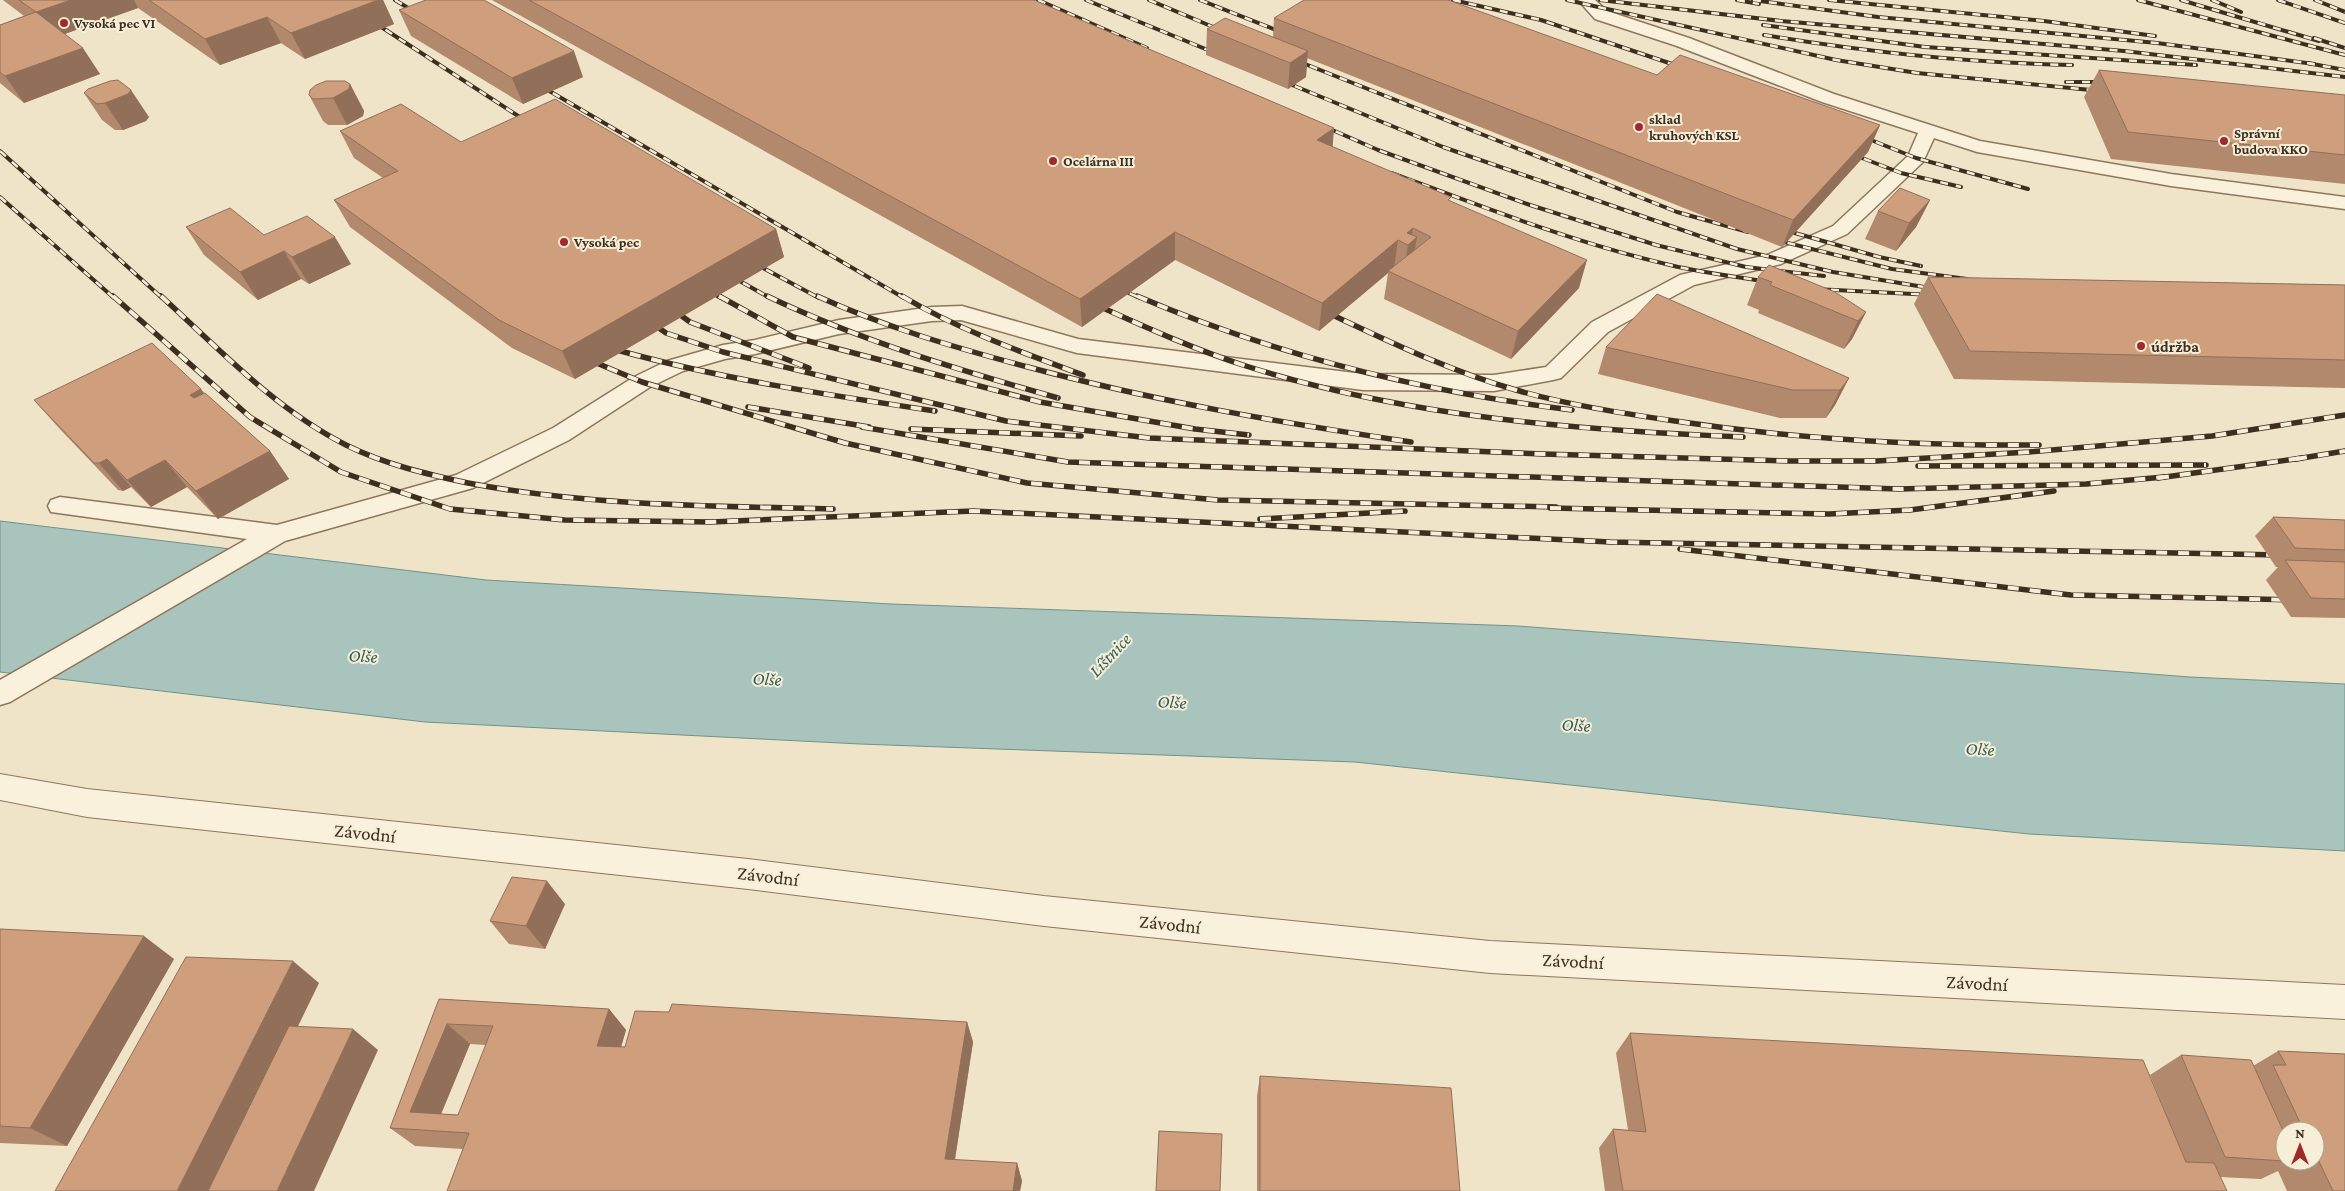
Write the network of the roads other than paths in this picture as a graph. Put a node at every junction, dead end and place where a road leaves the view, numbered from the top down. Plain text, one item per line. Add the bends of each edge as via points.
1 (1586, 0) edge
2 (1928, 130) junction
3 (2345, 203) edge
4 (60, 506) dead end
5 (277, 534) junction
6 (0, 694) edge
7 (0, 787) edge
8 (2345, 1002) edge

1 - 2 lane via 1601,15 1683,42 1828,98
2 - 3 lane via 1977,146 2171,180
2 - 5 lane via 1916,158 1840,230 1774,260 1687,280 1600,327 1553,373 1494,383 1363,382 1077,346 962,313 932,314 839,327 723,352 675,366 642,382 561,434 464,482
4 - 5 lane
5 - 6 lane
7 - 8 street, Závodní via 87,803 748,874 1054,912 1490,957

